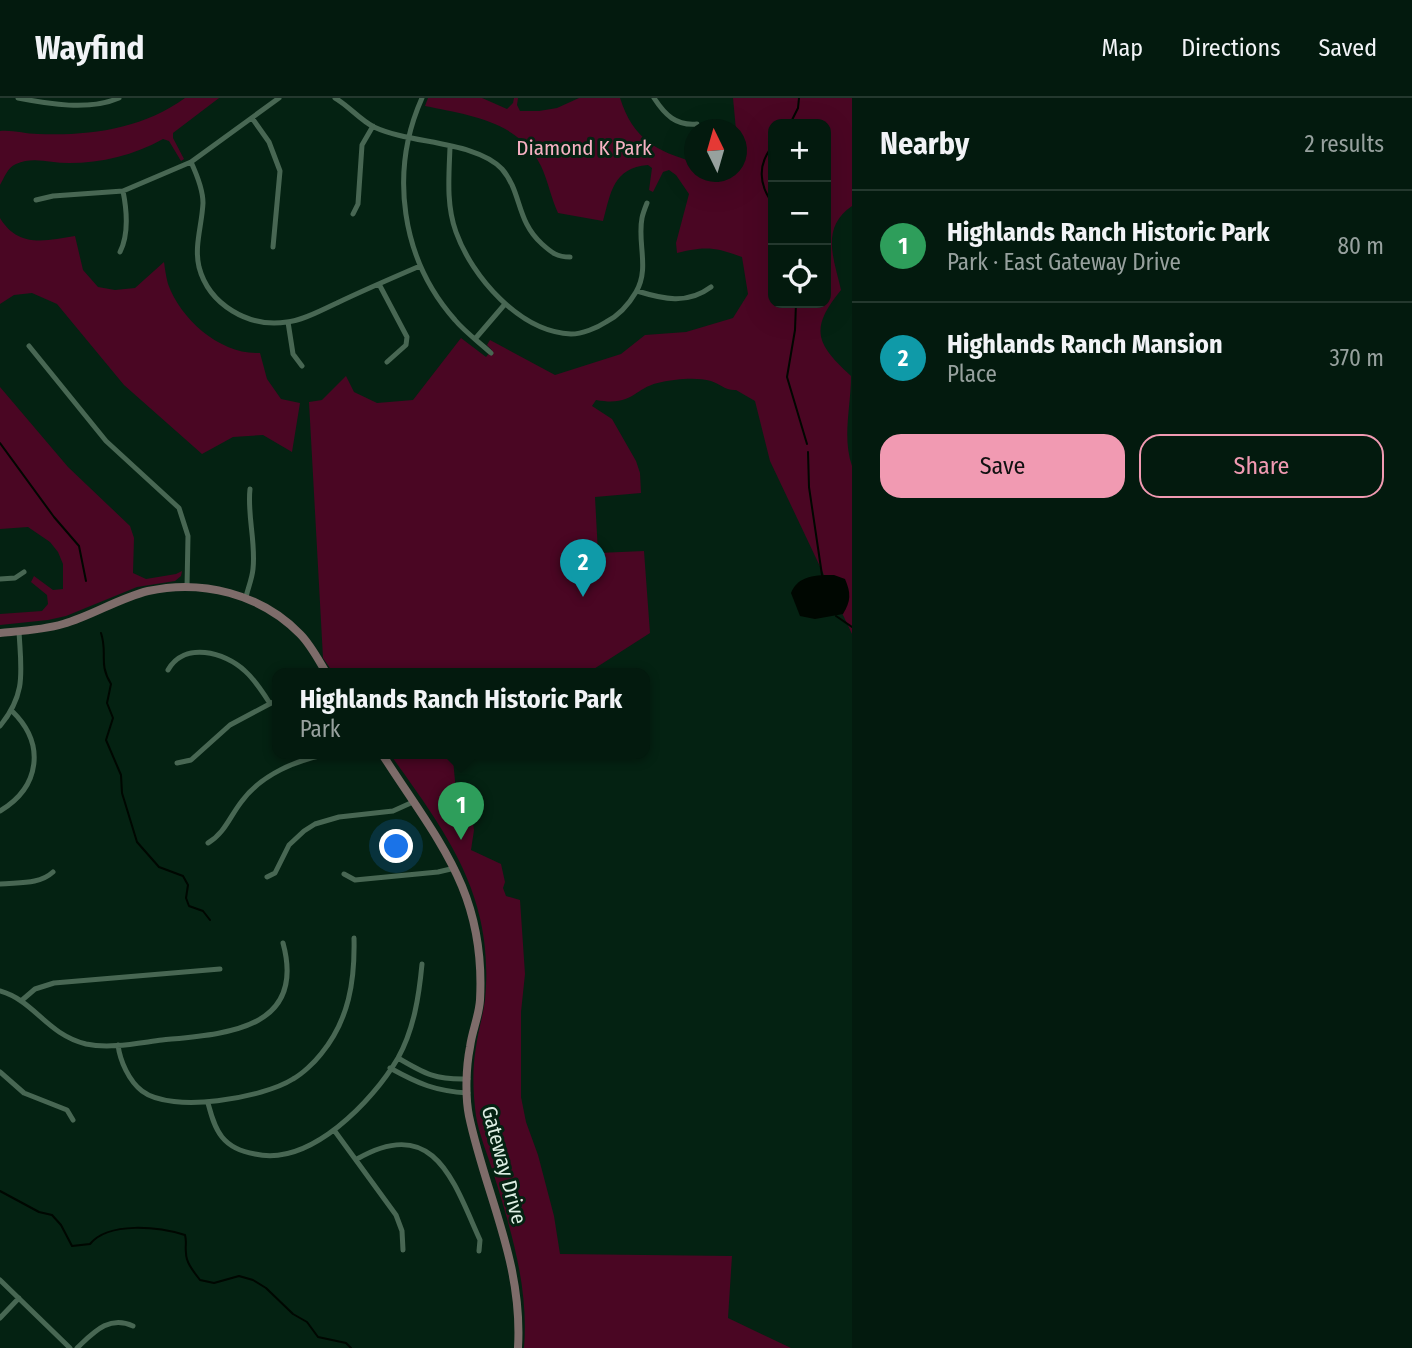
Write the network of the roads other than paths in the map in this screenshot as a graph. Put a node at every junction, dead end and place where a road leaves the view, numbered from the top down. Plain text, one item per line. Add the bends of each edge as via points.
1 (18, 98) edge
2 (119, 98) edge
3 (279, 98) edge
4 (335, 98) edge
5 (422, 98) edge
6 (654, 98) edge
7 (252, 118) junction
8 (684, 124) edge
9 (373, 126) junction
10 (408, 138) junction
11 (450, 147) junction
12 (191, 163) junction
13 (123, 191) junction
14 (36, 200) dead end
15 (647, 203) dead end
16 (353, 214) dead end
17 (273, 247) dead end
18 (120, 252) dead end
19 (570, 257) dead end
20 (420, 266) junction
21 (379, 284) junction
22 (711, 287) dead end
23 (637, 291) junction
24 (505, 304) junction
25 (288, 322) junction
26 (475, 338) junction
27 (29, 346) dead end
28 (491, 353) dead end
29 (387, 362) dead end
30 (302, 366) dead end
31 (250, 489) dead end
32 (24, 572) dead end
33 (0, 579) edge
34 (187, 586) junction
35 (246, 597) junction
36 (19, 631) junction
37 (0, 633) edge
38 (323, 668) edge
39 (168, 670) dead end
40 (272, 701) edge
41 (269, 702) junction
42 (12, 711) junction
43 (0, 726) edge
44 (303, 759) edge
45 (385, 759) edge
46 (177, 763) dead end
47 (413, 802) junction
48 (0, 811) edge
49 (208, 843) dead end
50 (455, 868) junction
51 (53, 872) dead end
52 (344, 874) dead end
53 (267, 877) dead end
54 (0, 884) edge
55 (354, 938) dead end
56 (283, 943) dead end
57 (422, 964) dead end
58 (220, 969) dead end
59 (0, 991) edge
60 (21, 1001) junction
61 (118, 1045) junction
62 (398, 1058) junction
63 (390, 1068) junction
64 (0, 1072) edge
65 (468, 1079) junction
66 (468, 1093) junction
67 (208, 1102) junction
68 (73, 1120) dead end
69 (334, 1130) junction
70 (357, 1159) junction
71 (403, 1250) dead end
72 (479, 1251) dead end
73 (0, 1280) edge
74 (19, 1298) junction
75 (0, 1318) edge
76 (133, 1326) dead end
77 (70, 1348) edge
78 (77, 1348) edge
79 (519, 1348) edge

1 - 2 street via 87,104
3 - 7 street
4 - 9 street
5 - 10 street
6 - 8 street via 665,114
7 - 12 street
7 - 17 street via 269,142 280,171
9 - 10 street
9 - 16 street via 362,145 358,204
10 - 11 street
10 - 20 street via 404,202
11 - 19 street via 474,151 501,169 534,237 556,257
11 - 24 street via 448,189 456,232 476,272
12 - 13 street
12 - 25 street via 203,202 197,256 213,294 243,317
13 - 14 street
13 - 18 street via 125,241
15 - 23 street via 641,220 645,265
20 - 21 street
20 - 26 street via 440,301
21 - 25 street
21 - 29 street via 407,337 406,345
22 - 23 street via 701,295 667,300
23 - 24 street via 617,316 572,334 534,324
24 - 26 street
25 - 30 street via 293,354
26 - 28 street
27 - 34 street via 106,441 179,508 188,536
31 - 35 street via 253,569
32 - 33 street
34 - 35 street
34 - 36 street via 147,592 62,625
35 - 38 street via 301,635
36 - 37 street
36 - 42 street via 22,681
39 - 41 street via 174,660 188,653 220,655 244,669
40 - 41 street
41 - 46 street via 230,725 191,760
42 - 43 street
42 - 48 street via 30,732 33,768 28,787
44 - 49 street via 270,776 243,799 220,836
45 - 47 street, Gateway Drive
47 - 50 street, Gateway Drive
47 - 53 street via 393,811 315,824 289,845 275,873
50 - 52 street via 355,880
50 - 65 street, Gateway Drive via 472,912 480,959 480,1003 469,1049
51 - 54 street via 36,881
55 - 67 street via 355,971 349,1003 320,1055 293,1079 260,1094
56 - 61 street via 289,963 287,988 257,1022 227,1033
57 - 62 street via 411,1027
58 - 60 street via 54,982
59 - 60 street
60 - 61 street via 63,1036 89,1045
61 - 67 street via 120,1058 143,1092 171,1102
62 - 63 street
62 - 65 street via 444,1080
63 - 66 street via 424,1086
63 - 69 street via 361,1107
64 - 68 street via 24,1093 67,1110
65 - 66 street, Gateway Drive
66 - 79 street, Gateway Drive via 474,1135 511,1256
67 - 69 street via 223,1139 242,1152 266,1157 286,1154
69 - 70 street
70 - 71 street via 396,1214
70 - 72 street via 388,1144 402,1144 432,1156 451,1177 480,1240
73 - 74 street
74 - 75 street
74 - 77 street
76 - 78 street via 121,1320 108,1324

